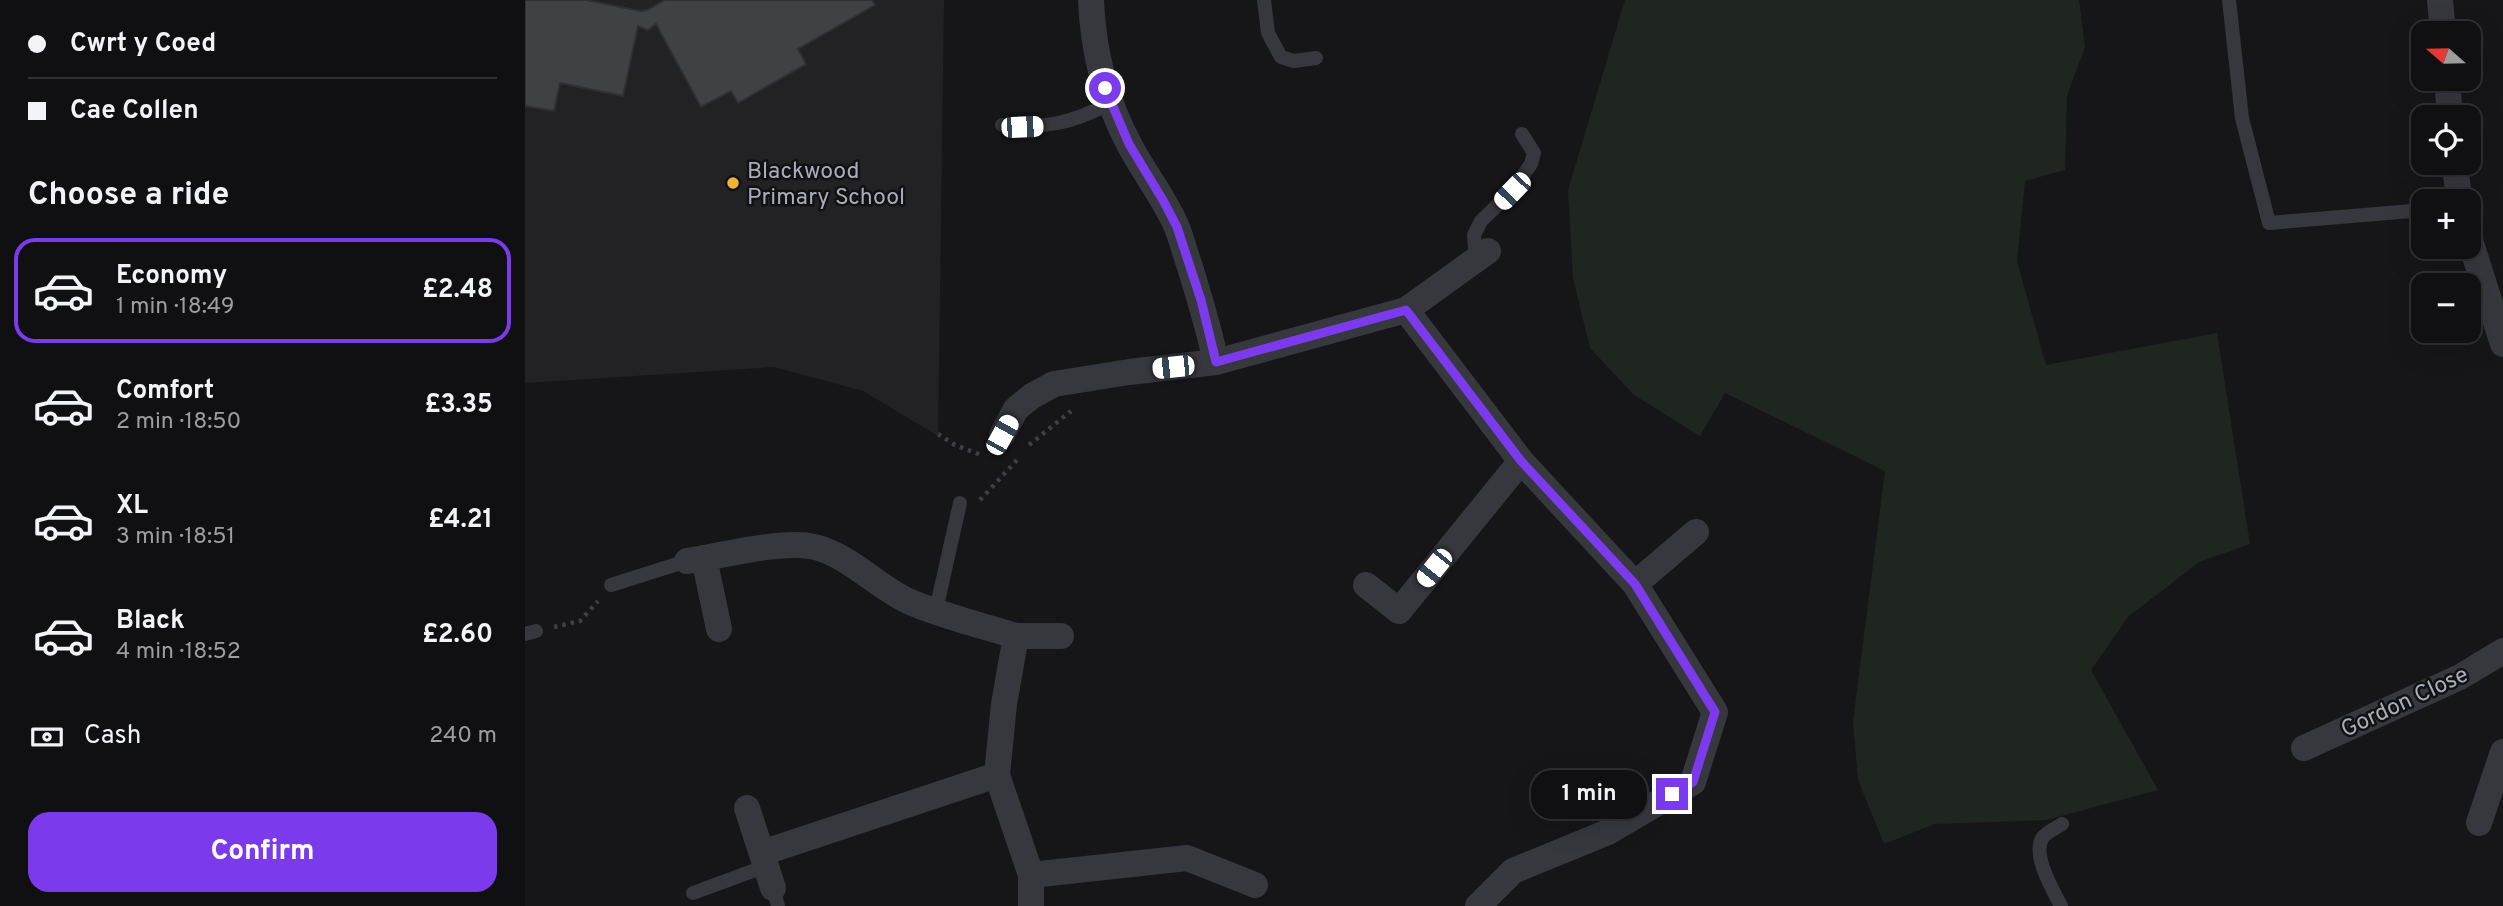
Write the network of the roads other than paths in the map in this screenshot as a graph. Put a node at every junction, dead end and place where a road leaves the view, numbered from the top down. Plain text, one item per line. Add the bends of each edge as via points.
1 (1091, 0) edge
2 (1264, 0) edge
3 (2229, 0) edge
4 (2441, 0) edge
5 (2442, 21) edge
6 (1316, 58) dead end
7 (1110, 103) junction
8 (1002, 125) dead end
9 (1522, 134) dead end
10 (2411, 211) edge
11 (1482, 256) joint
12 (2481, 256) edge
13 (2491, 272) edge
14 (1406, 310) junction
15 (2503, 344) edge
16 (1216, 362) junction
17 (995, 447) road end
18 (1521, 461) junction
19 (960, 503) dead end
20 (1696, 532) dead end
21 (696, 559) junction
22 (1635, 584) junction
23 (611, 585) road end
24 (1366, 585) dead end
25 (936, 610) junction
26 (719, 629) dead end
27 (1016, 636) junction
28 (1061, 636) dead end
29 (2503, 652) edge
30 (2304, 748) dead end
31 (2503, 752) edge
32 (997, 775) junction
33 (747, 808) dead end
34 (2479, 823) dead end
35 (2062, 824) dead end
36 (1031, 875) junction
37 (770, 878) edge
38 (1255, 885) dead end
39 (692, 893) dead end
40 (1031, 906) edge
41 (1478, 906) edge
42 (2061, 906) edge

1 - 7 street via 1100,73
2 - 6 lane via 1268,33 1281,57 1294,61
3 - 10 lane via 2242,118 2269,223
4 - 5 street
7 - 8 lane via 1064,123
7 - 16 street via 1177,227
9 - 11 lane via 1534,153 1531,164 1512,191 1481,221 1474,236
11 - 14 street
12 - 13 street
13 - 15 street
14 - 16 street
14 - 18 street
16 - 17 street via 1054,384 1016,409
18 - 22 street
18 - 24 street via 1399,611
19 - 25 lane
20 - 22 street
21 - 23 lane
21 - 25 street via 813,546 841,557 908,601
21 - 26 street
22 - 41 street via 1715,712 1693,782 1608,832 1513,872
25 - 27 street
27 - 28 street
27 - 32 street
29 - 30 street, Gordon Close via 2449,682
31 - 34 street
32 - 36 street
32 - 37 street
33 - 37 street
35 - 42 lane via 2043,836 2039,847 2044,871
36 - 38 street via 1187,859
36 - 40 street
37 - 39 lane

